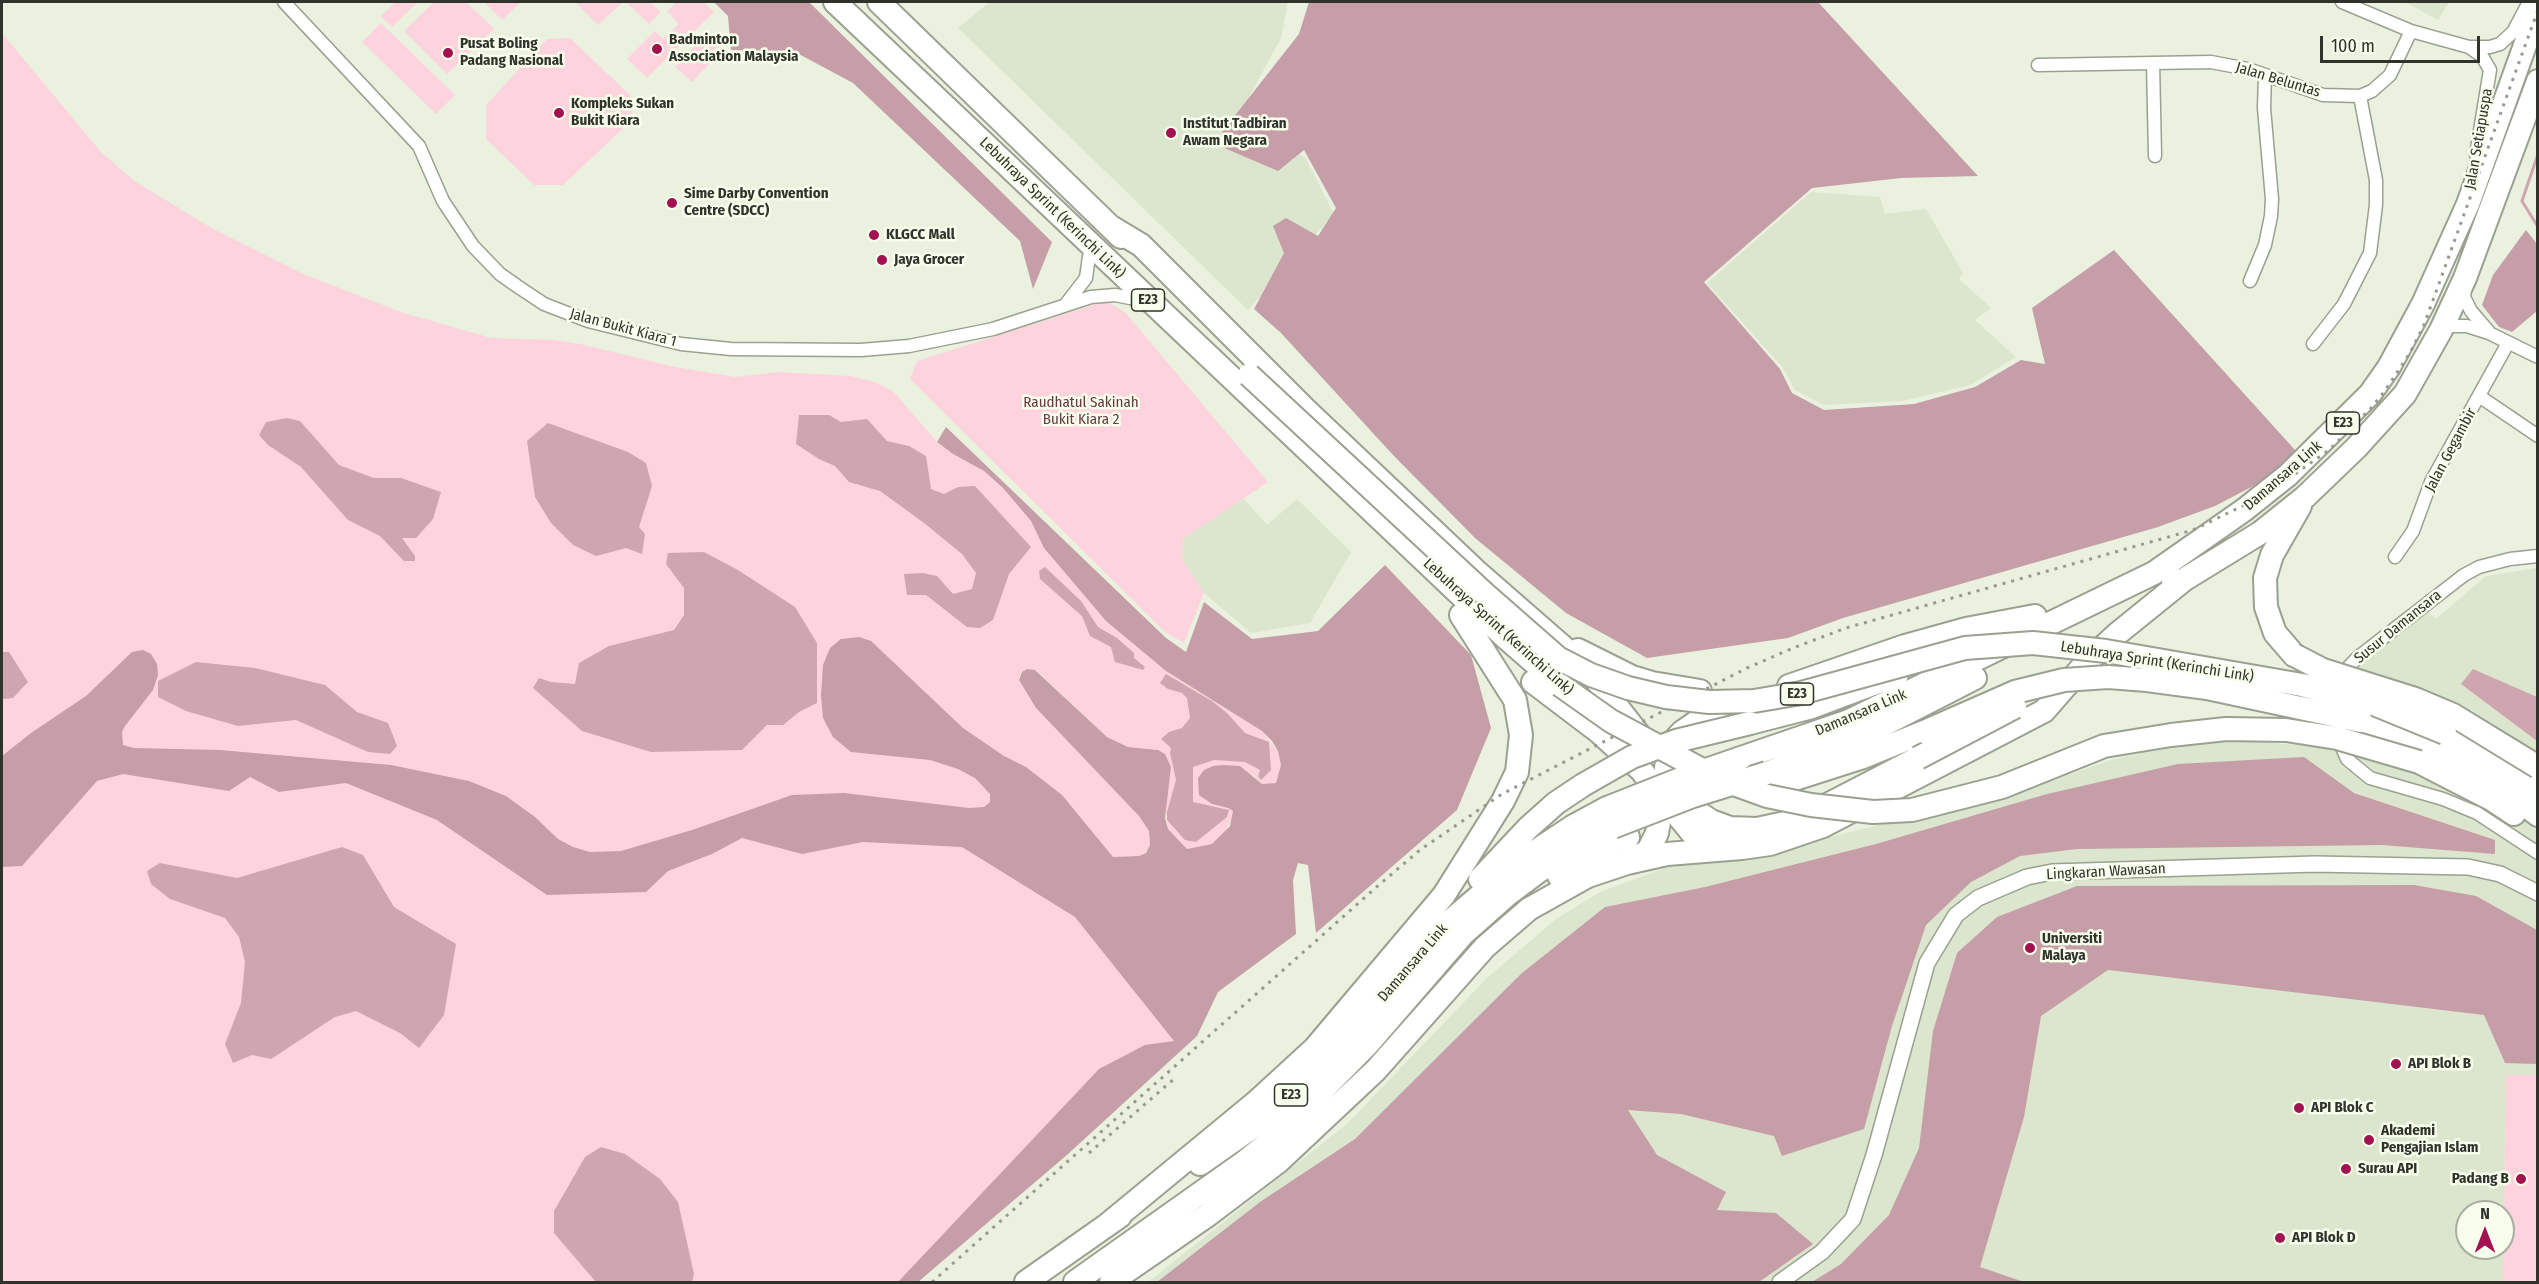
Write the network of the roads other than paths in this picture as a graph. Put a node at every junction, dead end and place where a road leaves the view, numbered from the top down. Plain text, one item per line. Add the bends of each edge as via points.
1 (284, 2) edge
2 (835, 2) edge
3 (879, 2) edge
4 (2342, 2) edge
5 (2529, 2) edge
6 (2538, 9) edge
7 (2411, 31) junction
8 (2469, 46) junction
9 (2153, 63) junction
10 (2038, 65) dead end
11 (2265, 75) junction
12 (2536, 92) edge
13 (2360, 96) junction
14 (2155, 156) dead end
15 (2468, 204) junction
16 (1060, 216) junction
17 (1112, 227) junction
18 (1089, 256) junction
19 (2465, 278) junction
20 (2250, 281) dead end
21 (1130, 298) junction
22 (1065, 305) junction
23 (2441, 330) junction
24 (2489, 333) junction
25 (2508, 343) junction
26 (2313, 344) dead end
27 (2538, 357) edge
28 (1243, 379) junction
29 (2479, 396) junction
30 (2538, 436) edge
31 (2305, 497) junction
32 (2188, 548) junction
33 (2538, 556) edge
34 (2395, 557) dead end
35 (2185, 579) junction
36 (1461, 615) junction
37 (2035, 616) junction
38 (1550, 635) junction
39 (1965, 648) junction
40 (1586, 667) junction
41 (1550, 696) junction
42 (2292, 706) junction
43 (2430, 747) junction
44 (2538, 766) edge
45 (2538, 790) edge
46 (1663, 799) junction
47 (2538, 815) edge
48 (1616, 824) junction
49 (2538, 830) edge
50 (1770, 844) junction
51 (2538, 853) edge
52 (1627, 863) junction
53 (2538, 893) edge
54 (1442, 928) junction
55 (1394, 1034) junction
56 (1360, 1084) junction
57 (1278, 1135) junction
58 (1107, 1225) junction
59 (1026, 1282) edge
60 (1075, 1282) edge
61 (1111, 1282) edge
62 (1780, 1282) edge

1 - 22 street, Jalan Bukit Kiara 1 via 419,146 443,201 473,246 500,274 544,304 588,321 681,344 731,349 861,350 909,346 993,329
2 - 16 highway, Lebuhraya Sprint (Kerinchi Link) / E23
3 - 17 highway, Lebuhraya Sprint (Kerinchi Link) / E23
4 - 7 street
5 - 8 street via 2513,32 2500,44
6 - 15 highway, Damansara Link / E23
7 - 8 street
7 - 13 street via 2390,75
8 - 15 street, Jalan Setiapuspa via 2482,56 2490,70
9 - 10 street, Jalan Beluntas
9 - 11 street, Jalan Beluntas via 2211,62
9 - 14 street
11 - 13 street, Jalan Beluntas via 2323,95
11 - 20 street via 2271,216 2265,245
12 - 19 highway, Damansara Link / E23
13 - 26 street via 2376,180 2370,253 2344,304
15 - 32 highway, Damansara Link / E23 via 2423,304 2370,394 2288,476
16 - 18 highway
16 - 28 highway, Lebuhraya Sprint (Kerinchi Link) / E23
17 - 28 highway, Lebuhraya Sprint (Kerinchi Link) / E23
17 - 38 highway via 1141,245 1306,410 1476,571
18 - 21 highway
18 - 22 street via 1086,278
19 - 23 highway, Damansara Link / E23
19 - 24 street via 2464,297
21 - 22 street, Jalan Bukit Kiara 1 via 1105,295
21 - 36 highway
23 - 24 street via 2467,326
23 - 31 highway, Damansara Link / E23 via 2405,394
24 - 25 street
25 - 27 street
25 - 29 street, Jalan Gegambir
28 - 39 highway, Lebuhraya Sprint (Kerinchi Link) / E23, bridge via 1558,658 1591,675 1666,696 1709,702 1754,701 1801,693
28 - 43 highway, Lebuhraya Sprint (Kerinchi Link) / E23, bridge via 1506,638 1560,685 1611,721 1674,756 1717,778 1767,796 1873,812 1912,810 2002,787 2104,746 2226,729 2286,730
29 - 30 street
29 - 34 street, Jalan Gegambir via 2431,482 2413,531
31 - 35 highway, Damansara Link / E23 via 2260,533
31 - 44 highway, bridge via 2272,555 2265,578 2266,607 2275,633 2294,655 2323,670 2453,715
32 - 37 highway
32 - 48 highway, Damansara Link / E23, bridge via 2154,573 1849,721 1683,778
33 - 51 street, Susur Damansara via 2479,567 2464,575 2356,658 2344,672 2335,706 2340,746 2358,770 2370,778 2477,813
35 - 48 highway, Damansara Link / E23, bridge via 2112,609 1856,739
35 - 50 highway via 2109,641 2044,711 1823,826
36 - 41 highway
36 - 58 highway via 1515,700 1521,735 1517,772 1503,801 1444,895 1315,1048
37 - 38 highway via 1905,646 1782,688 1735,692 1692,690 1632,677
37 - 42 highway, bridge via 1987,637 1701,719 1669,746 1666,768 1672,782 1684,799 1711,821 1730,828 1757,829 1785,823 1829,804 1972,728 2047,695 2115,688
38 - 40 highway
39 - 43 highway, Lebuhraya Sprint (Kerinchi Link) / E23, bridge via 2033,643 2106,651 2291,683 2374,704
39 - 54 highway, bridge via 1812,707 1676,741 1632,757 1556,803 1528,828 1469,891
40 - 41 highway via 1588,686 1580,701 1569,703
40 - 46 highway via 1647,745
41 - 46 highway via 1632,762
42 - 43 highway, bridge via 2361,721
42 - 48 highway, bridge via 2147,680 2064,680 2015,692 1863,757 1744,794
43 - 45 highway, Lebuhraya Sprint (Kerinchi Link) / E23 via 2481,752
43 - 47 highway via 2490,779
43 - 49 highway, Lebuhraya Sprint (Kerinchi Link) / E23 via 2493,800
46 - 50 highway via 1692,833 1713,843
46 - 52 highway via 1657,833 1648,851
48 - 54 highway, Damansara Link / E23 via 1572,827 1518,863
48 - 55 highway via 1574,866 1494,925
48 - 57 highway, Damansara Link / E23 via 1539,871 1463,934 1367,1045
50 - 52 highway via 1667,854
52 - 56 highway via 1588,876 1529,909 1485,947 1400,1045
53 - 62 street, Lingkaran Wawasan via 2500,874 2468,867 2315,864 2052,872 2027,877 1978,898 1956,915 1927,963 1853,1219 1822,1252
54 - 58 highway, Damansara Link / E23 via 1350,1036 1272,1113
55 - 56 highway
55 - 57 highway via 1309,1116
56 - 61 highway via 1278,1162
57 - 60 highway, Damansara Link / E23
58 - 59 highway, Damansara Link / E23

